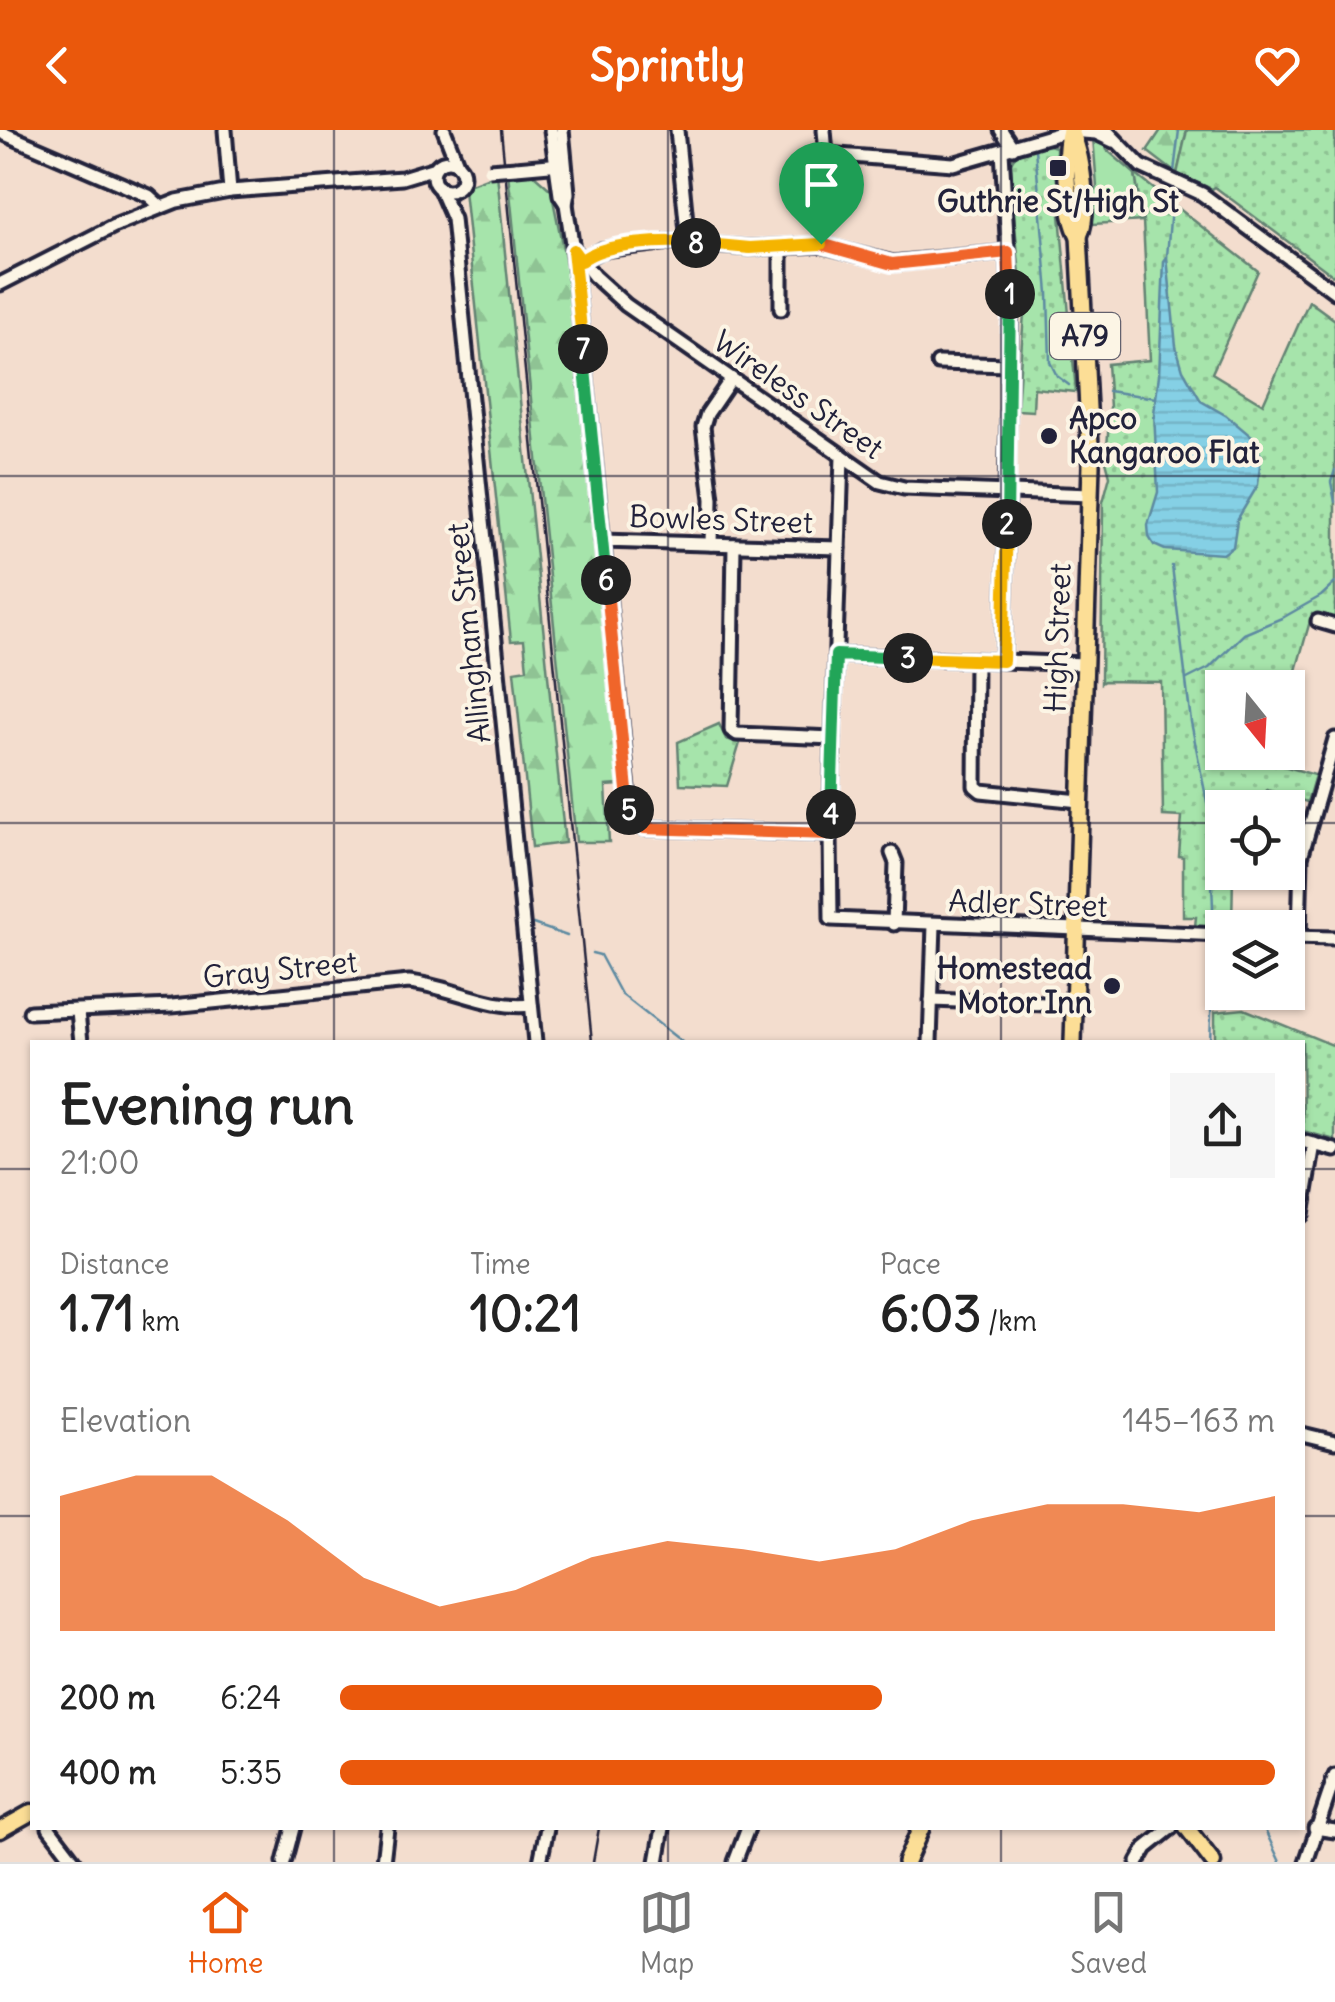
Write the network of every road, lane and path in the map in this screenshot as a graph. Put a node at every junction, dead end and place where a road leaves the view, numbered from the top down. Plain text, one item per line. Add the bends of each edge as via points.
1 (225, 130) edge
2 (551, 130) edge
3 (562, 130) edge
4 (677, 130) edge
5 (824, 130) edge
6 (1001, 130) edge
7 (1071, 130) edge
8 (1106, 130) edge
9 (0, 132) edge
10 (444, 132) edge
11 (1116, 144) junction
12 (1008, 150) junction
13 (826, 154) junction
14 (560, 164) junction
15 (459, 165) junction
16 (437, 166) junction
17 (489, 170) junction
18 (402, 178) junction
19 (460, 186) junction
20 (438, 187) junction
21 (230, 191) junction
22 (160, 206) junction
23 (452, 219) junction
24 (688, 242) junction
25 (821, 244) junction
26 (781, 247) junction
27 (1008, 252) junction
28 (577, 256) junction
29 (0, 284) edge
30 (1335, 292) edge
31 (781, 309) dead end
32 (938, 364) dead end
33 (1009, 365) junction
34 (732, 378) junction
35 (842, 456) junction
36 (1007, 491) junction
37 (1090, 494) junction
38 (602, 542) junction
39 (711, 544) junction
40 (734, 545) junction
41 (840, 548) junction
42 (1318, 621) dead end
43 (1335, 626) edge
44 (836, 655) junction
45 (976, 660) junction
46 (1003, 661) junction
47 (1084, 664) junction
48 (833, 738) junction
49 (1335, 739) edge
50 (1080, 801) junction
51 (830, 834) junction
52 (892, 853) dead end
53 (1296, 910) edge
54 (894, 924) junction
55 (934, 925) junction
56 (1076, 930) junction
57 (1205, 935) edge
58 (1305, 937) edge
59 (1335, 938) edge
60 (932, 1000) junction
61 (1074, 1005) junction
62 (531, 1006) junction
63 (30, 1012) dead end
64 (78, 1012) junction
65 (81, 1040) edge
66 (534, 1040) edge
67 (930, 1040) edge
68 (1073, 1040) edge
69 (1308, 1143) edge
70 (1335, 1150) edge
71 (1305, 1178) edge
72 (1305, 1435) edge
73 (1335, 1442) edge
74 (1335, 1776) edge
75 (30, 1813) edge
76 (1315, 1828) junction
77 (0, 1830) edge
78 (51, 1830) edge
79 (293, 1830) edge
80 (387, 1830) edge
81 (546, 1830) edge
82 (662, 1830) edge
83 (747, 1830) edge
84 (910, 1830) edge
85 (920, 1830) edge
86 (1168, 1830) edge
87 (1189, 1830) edge
88 (1335, 1831) edge
89 (1211, 1860) edge
90 (75, 1862) edge
91 (284, 1862) edge
92 (383, 1862) edge
93 (540, 1862) edge
94 (657, 1862) edge
95 (735, 1862) edge
96 (902, 1862) edge
97 (1138, 1862) edge
98 (1306, 1862) edge

1 - 21 street
2 - 14 street
3 - 14 street
4 - 24 street
5 - 13 street
6 - 12 street
7 - 11 street via 1096,132
7 - 12 street
7 - 37 highway, High Street / A79 via 1066,148 1079,236
8 - 11 street
9 - 22 street
10 - 15 street
10 - 16 street
11 - 30 street via 1150,172 1202,194
12 - 13 street via 946,165
12 - 27 street
13 - 25 street
14 - 17 street, bridge
14 - 28 street
15 - 16 street
15 - 17 street
15 - 19 street
16 - 18 street
16 - 20 street
17 - 19 street
18 - 20 street
18 - 21 street
19 - 20 street
19 - 23 street, Allingham Street
20 - 23 street, Allingham Street
21 - 22 street
22 - 29 street
23 - 62 street, Allingham Street
24 - 26 street
24 - 28 street
25 - 26 street
25 - 27 street via 892,264
26 - 31 street
27 - 33 street
28 - 34 street, Wireless Street via 626,305
28 - 38 street
32 - 33 street
33 - 36 street
34 - 35 street, Wireless Street
34 - 39 street via 703,426
35 - 36 street, Wireless Street via 895,488
35 - 41 street
36 - 37 street, Wireless Street
36 - 46 street
37 - 47 highway, High Street / A79
38 - 39 street, Bowles Street
38 - 51 street via 636,825
39 - 40 street, Bowles Street
40 - 41 street, Bowles Street
40 - 48 street via 731,730
41 - 44 street
42 - 43 street
44 - 45 street
44 - 48 street
45 - 46 street
45 - 50 street via 975,786
46 - 47 street
47 - 50 highway, High Street / A79
48 - 51 street
49 - 53 street via 1301,858
50 - 56 highway, High Street / A79
51 - 54 street, Adler Street via 832,919
52 - 54 street
54 - 55 street, Adler Street
55 - 56 street, Adler Street
55 - 60 street
56 - 57 street, Adler Street
56 - 61 highway, High Street / A79
58 - 59 street
60 - 61 street
60 - 67 street
61 - 68 highway, High Street / A79
62 - 64 street, Gray Street via 408,982
62 - 66 street, Allingham Street
63 - 64 street, Gray Street
64 - 65 street
69 - 70 street
69 - 71 street
72 - 73 street
74 - 76 street
75 - 77 main road
76 - 88 street
76 - 98 street
78 - 90 street
79 - 91 street
80 - 92 street
81 - 93 street
82 - 94 street
83 - 95 street
84 - 96 highway
85 - 96 highway
86 - 97 street
87 - 89 main road

